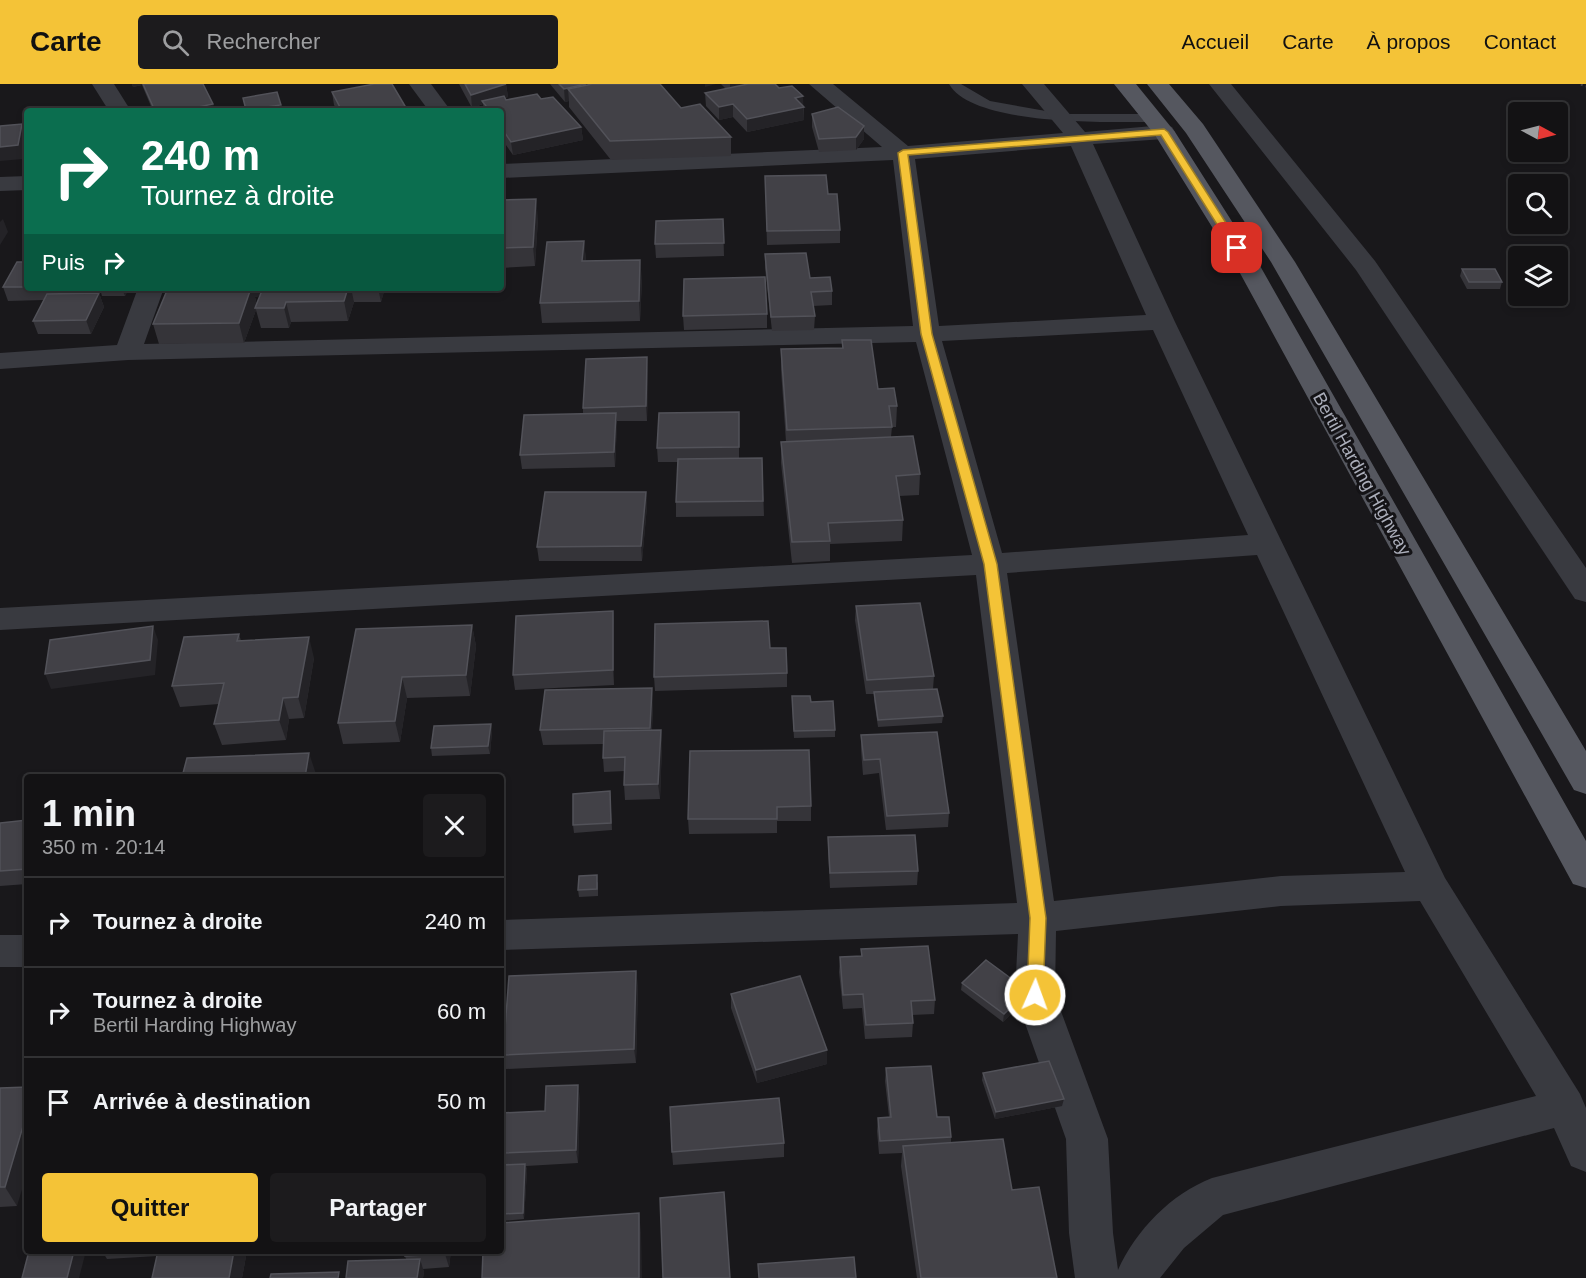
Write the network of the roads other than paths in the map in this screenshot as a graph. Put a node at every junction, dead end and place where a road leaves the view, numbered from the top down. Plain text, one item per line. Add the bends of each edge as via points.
1 (103, 84) edge
2 (420, 84) edge
3 (820, 84) edge
4 (955, 84) edge
5 (1033, 84) edge
6 (1125, 84) edge
7 (1158, 84) edge
8 (1220, 84) edge
9 (118, 108) edge
10 (438, 108) edge
11 (1158, 125) junction
12 (1071, 128) junction
13 (903, 153) junction
14 (504, 171) edge
15 (24, 183) edge
16 (0, 184) edge
17 (150, 291) edge
18 (1162, 322) junction
19 (927, 334) junction
20 (128, 352) junction
21 (0, 361) edge
22 (1266, 544) junction
23 (990, 564) junction
24 (1586, 592) edge
25 (0, 619) edge
26 (1586, 781) edge
27 (1586, 874) edge
28 (1430, 886) junction
29 (1038, 918) junction
30 (504, 935) edge
31 (0, 951) edge
32 (24, 951) edge
33 (1564, 1107) junction
34 (1586, 1153) edge
35 (1097, 1278) edge
36 (1137, 1278) edge

1 - 9 street
2 - 10 street
3 - 13 street
4 - 12 lane via 986,104
5 - 12 street
6 - 11 main road, Bertil Harding Highway
7 - 26 main road, Bertil Harding Highway via 1195,129 1283,262
8 - 24 street via 1366,266
11 - 12 street
11 - 27 main road, Bertil Harding Highway via 1248,264
12 - 13 street
12 - 18 street
13 - 14 street
13 - 19 street
15 - 16 street
17 - 20 street
18 - 19 street
18 - 22 street
19 - 20 street
19 - 23 street
20 - 21 street
22 - 23 street
22 - 28 street
23 - 25 street
23 - 29 street
28 - 29 street via 1281,891
28 - 33 street
29 - 30 street
29 - 35 street via 1035,995 1087,1138
31 - 32 street
33 - 34 street
33 - 36 street via 1212,1198 1183,1218 1158,1245

